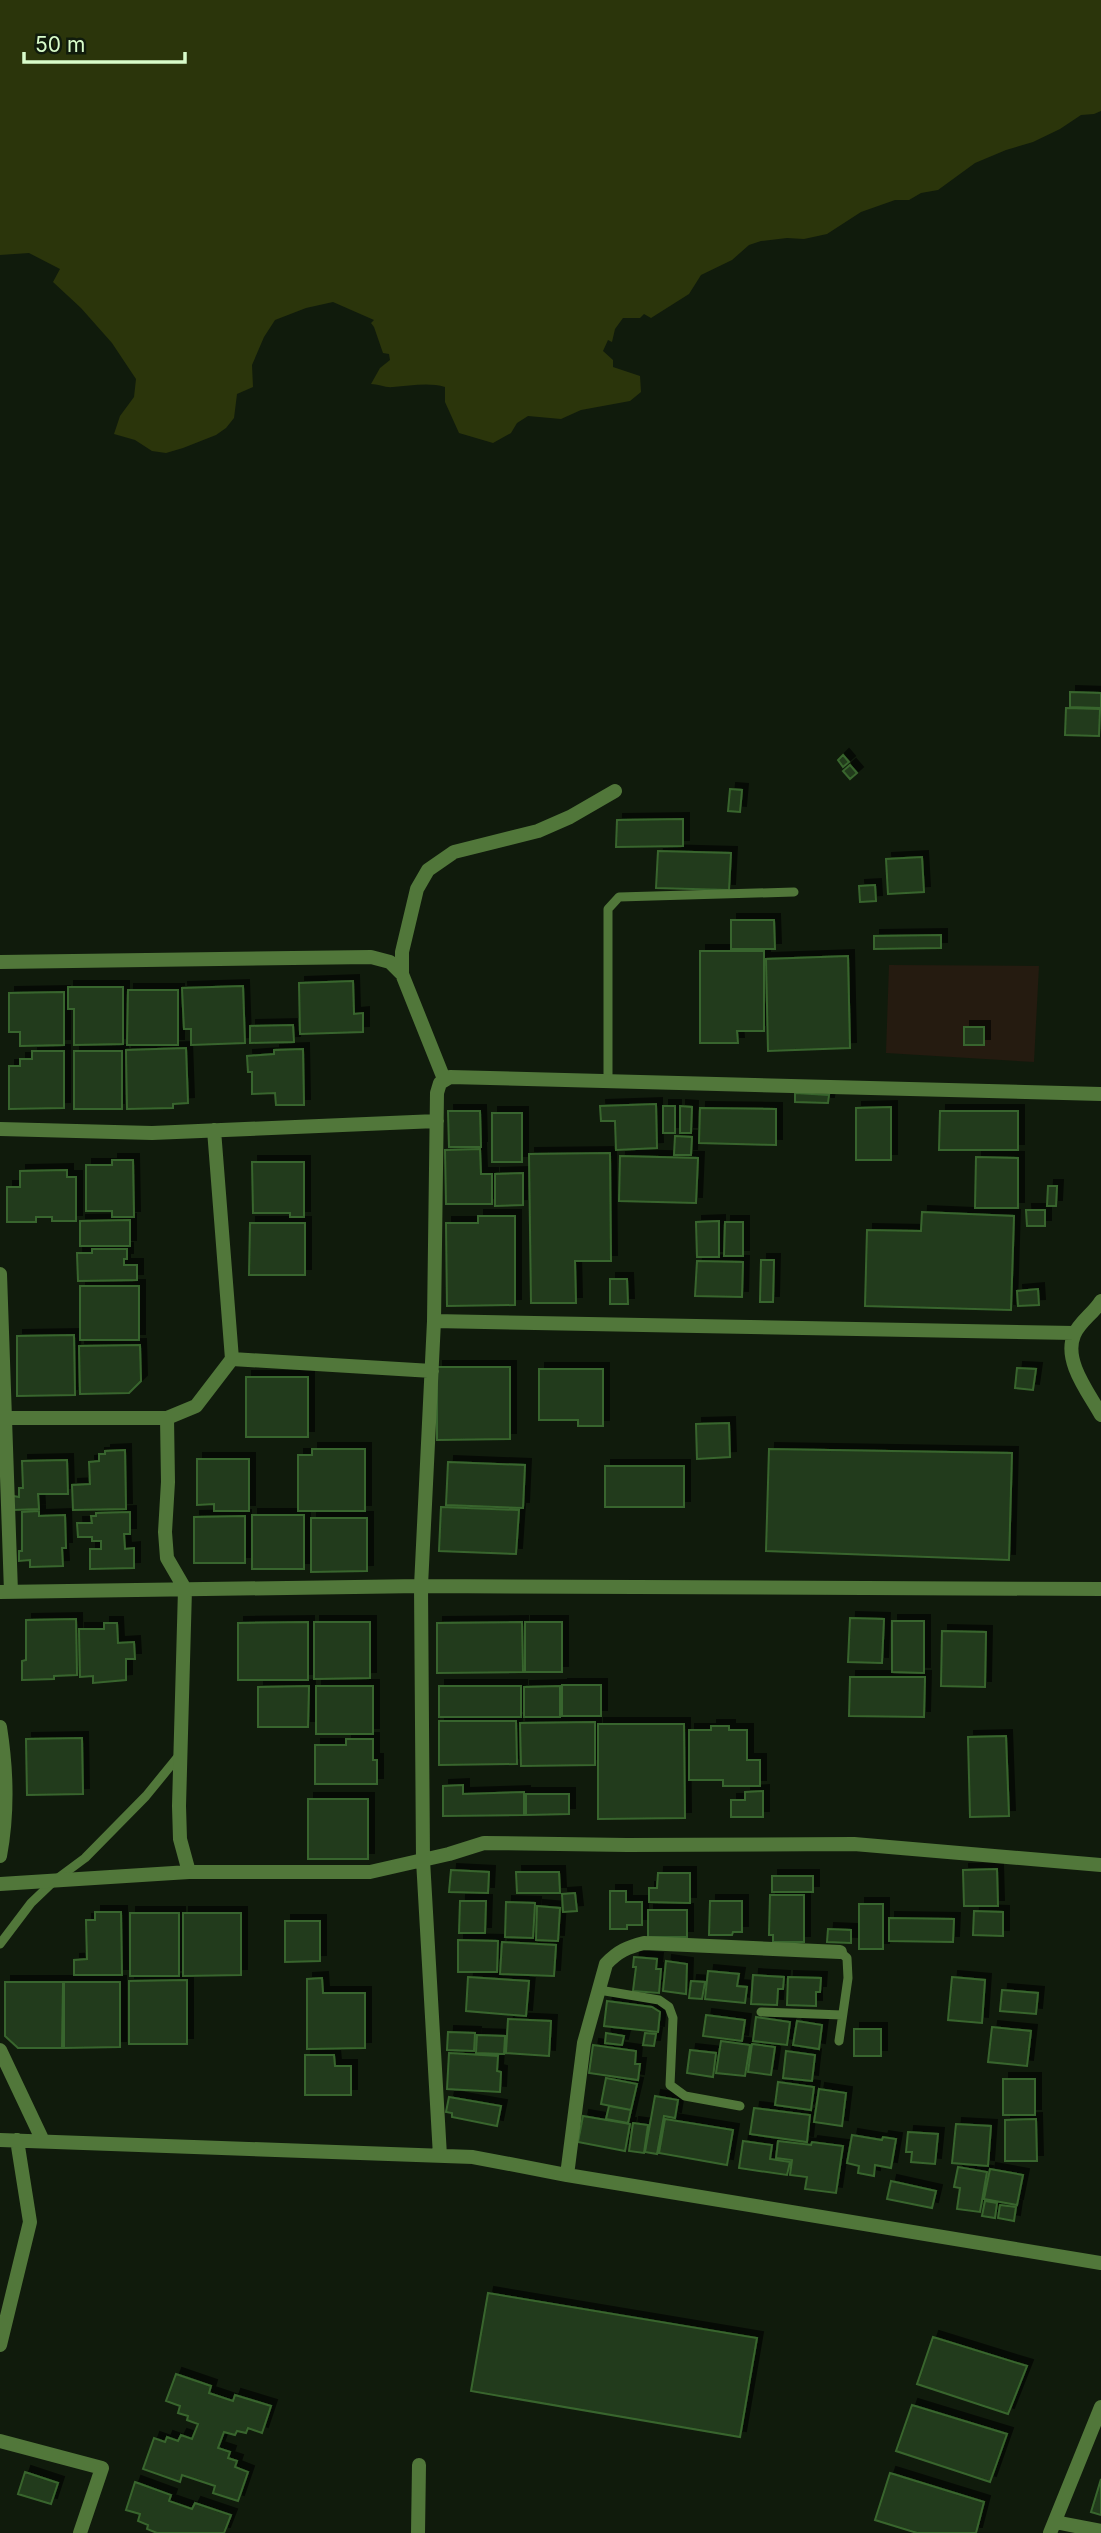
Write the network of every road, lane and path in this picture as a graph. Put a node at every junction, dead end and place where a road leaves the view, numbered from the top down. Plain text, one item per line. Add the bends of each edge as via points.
1 (615, 791) dead end
2 (794, 892) dead end
3 (0, 962) edge
4 (402, 974) junction
5 (444, 1079) junction
6 (608, 1081) junction
7 (1101, 1094) edge
8 (437, 1121) junction
9 (0, 1129) edge
10 (214, 1130) junction
11 (0, 1275) edge
12 (1101, 1301) edge
13 (434, 1321) junction
14 (1074, 1333) junction
15 (232, 1359) junction
16 (432, 1371) junction
17 (1101, 1415) edge
18 (3, 1418) edge
19 (167, 1418) junction
20 (421, 1586) junction
21 (1101, 1588) edge
22 (185, 1589) junction
23 (5, 1592) edge
24 (0, 1727) edge
25 (182, 1751) junction
26 (0, 1856) edge
27 (423, 1860) junction
28 (1101, 1865) edge
29 (189, 1872) junction
30 (54, 1881) junction
31 (0, 1884) edge
32 (0, 1944) edge
33 (840, 1952) joint
34 (599, 1990) junction
35 (761, 2012) dead end
36 (842, 2015) junction
37 (839, 2041) dead end
38 (0, 2050) edge
39 (740, 2106) dead end
40 (0, 2140) edge
41 (17, 2140) junction
42 (43, 2141) junction
43 (440, 2156) junction
44 (567, 2175) junction
45 (1101, 2263) edge
46 (0, 2345) edge
47 (1101, 2407) edge
48 (0, 2441) edge
49 (419, 2465) dead end
50 (1052, 2527) edge
51 (1101, 2531) edge
52 (80, 2533) edge
53 (418, 2533) edge

1 - 4 street via 538,831 454,852 428,870 417,889 406,930
2 - 6 lane via 619,897 608,909
3 - 4 street via 370,957 390,962
4 - 5 street
5 - 6 street
5 - 8 street via 437,1093
6 - 7 street
8 - 10 street
8 - 13 street
9 - 10 street
10 - 15 street
11 - 18 street
12 - 14 street
13 - 14 street
13 - 16 street
14 - 17 street via 1073,1361
15 - 16 street
15 - 19 street via 196,1406
16 - 20 street
18 - 19 street
18 - 23 street
19 - 22 street via 167,1558
20 - 21 street
20 - 22 street
20 - 27 street
22 - 23 street
22 - 25 street
24 - 26 street via 6,1769
25 - 29 street via 180,1839
25 - 30 lane via 113,1830
27 - 28 street via 484,1843 854,1844
27 - 29 street via 370,1872
27 - 43 street
29 - 30 street
30 - 31 street
30 - 32 lane
33 - 34 street via 644,1943 628,1947 606,1964
33 - 36 lane via 846,1958 848,1978
34 - 39 lane via 659,2000 669,2007 673,2018 670,2085 685,2096
34 - 44 street via 584,2043
35 - 36 lane
36 - 37 lane
38 - 42 street
40 - 41 street
41 - 42 street
41 - 46 street via 30,2222
42 - 43 street
43 - 44 street via 473,2157
44 - 45 street
47 - 50 street
48 - 52 street via 102,2468
49 - 53 street
50 - 51 street

